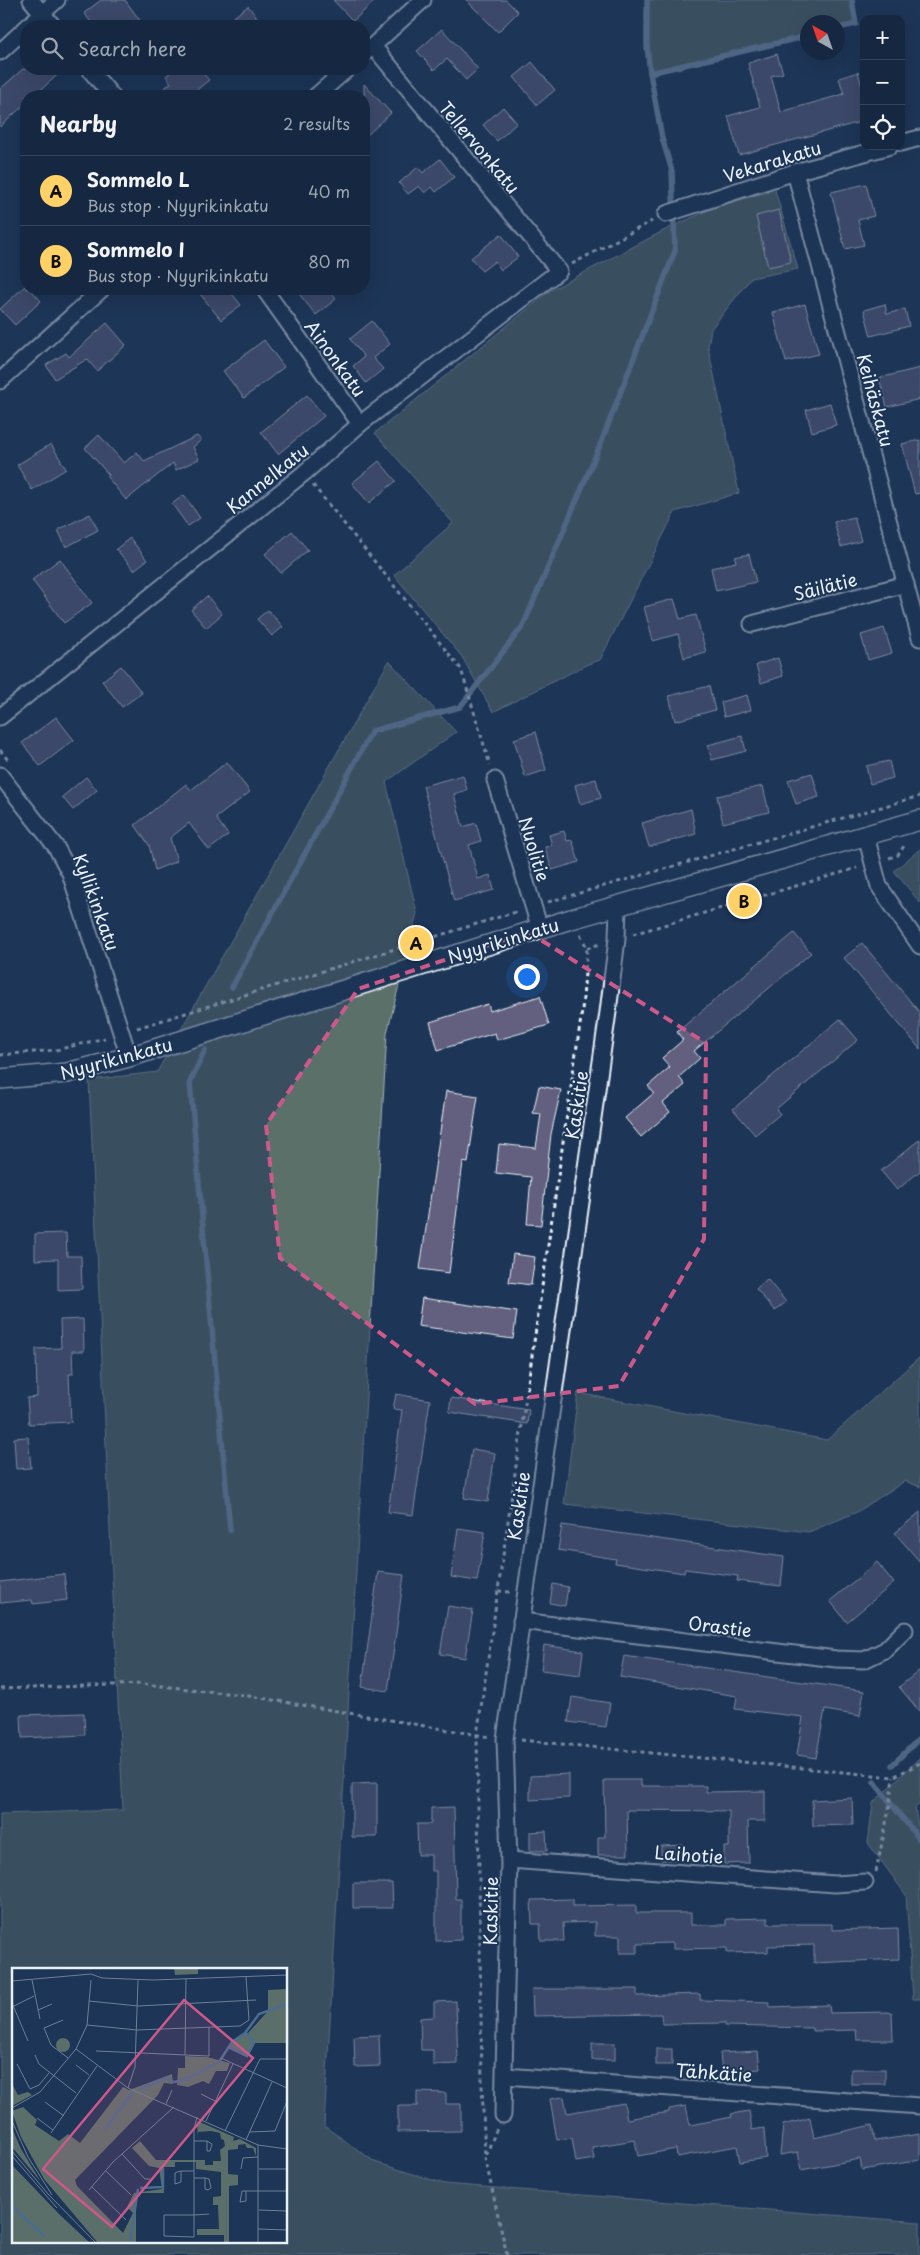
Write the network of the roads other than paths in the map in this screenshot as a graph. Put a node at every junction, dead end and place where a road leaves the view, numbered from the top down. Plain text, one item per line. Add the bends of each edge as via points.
1 (31, 0) edge
2 (57, 0) edge
3 (423, 0) edge
4 (42, 14) junction
5 (35, 20) edge
6 (48, 20) edge
7 (20, 33) edge
8 (370, 48) edge
9 (0, 52) edge
10 (370, 52) edge
11 (94, 75) edge
12 (340, 75) edge
13 (107, 90) edge
14 (323, 90) edge
15 (920, 138) edge
16 (905, 142) edge
17 (875, 150) edge
18 (795, 172) junction
19 (666, 214) road end
20 (560, 271) joint
21 (95, 295) edge
22 (268, 295) edge
23 (0, 381) edge
24 (360, 424) junction
25 (906, 584) junction
26 (752, 624) dead end
27 (920, 638) edge
28 (0, 717) edge
29 (0, 775) edge
30 (495, 780) road end
31 (920, 820) edge
32 (866, 836) junction
33 (618, 906) junction
34 (540, 929) junction
35 (920, 946) edge
36 (128, 1057) junction
37 (0, 1079) edge
38 (521, 1621) junction
39 (905, 1630) dead end
40 (509, 1860) junction
41 (865, 1882) road end
42 (505, 2076) junction
43 (920, 2106) edge
44 (503, 2115) road end

1 - 4 street
2 - 4 street
3 - 8 street
4 - 5 street
4 - 6 street
7 - 9 street
10 - 20 street, Tellervonkatu
11 - 13 street
12 - 14 street
15 - 16 street
17 - 18 street, Vekarakatu
18 - 19 street, Vekarakatu
18 - 25 street, Keihäskatu
20 - 24 street, Kannelkatu
21 - 23 street
22 - 24 street, Ainonkatu
24 - 28 street, Kannelkatu via 304,473
25 - 26 street, Säilätie
25 - 27 street, Keihäskatu
29 - 36 street, Kyllikinkatu via 56,847 70,873
30 - 34 street, Nuolitie
31 - 32 street, Nyyrikinkatu
32 - 33 street, Nyyrikinkatu
32 - 35 street via 879,886
33 - 34 street, Nyyrikinkatu
33 - 38 street, Kaskitie via 617,939
34 - 36 street, Nyyrikinkatu
36 - 37 street, Nyyrikinkatu via 68,1073
38 - 39 street, Orastie via 864,1660 885,1650
38 - 40 street, Kaskitie via 504,1739
40 - 41 street, Laihotie via 835,1884
40 - 42 street, Kaskitie
42 - 43 street, Tähkätie
42 - 44 street, Kaskitie

